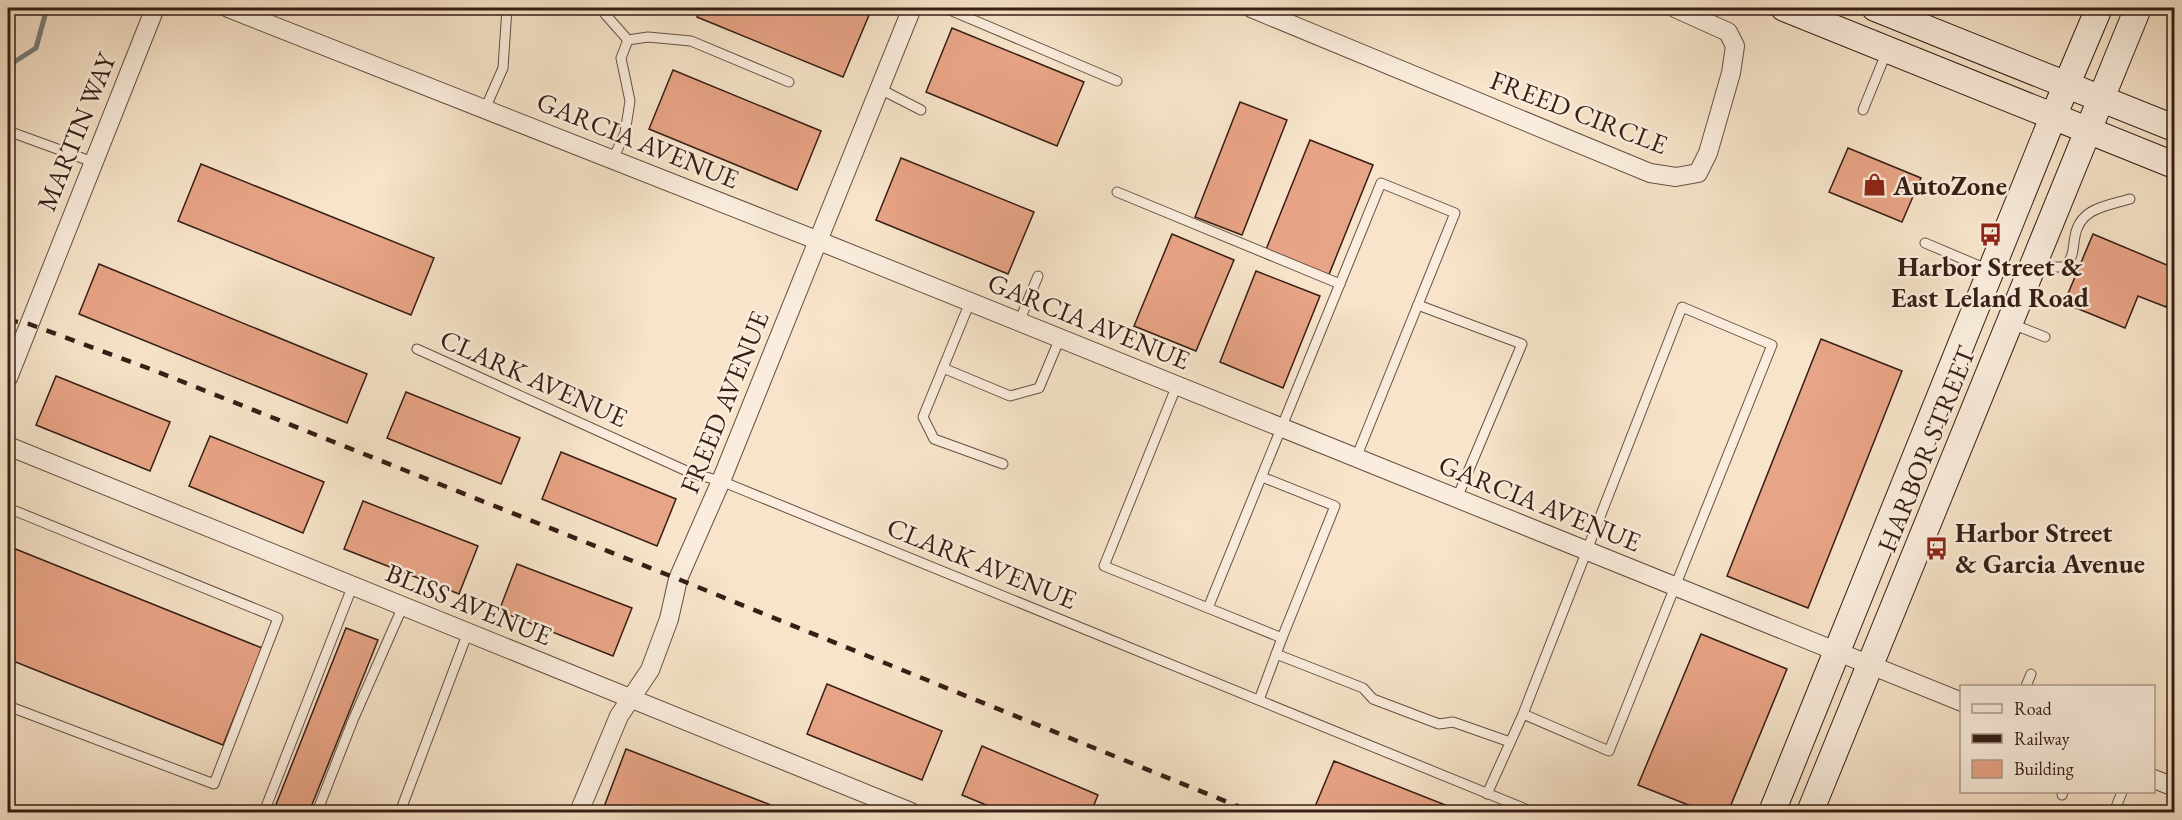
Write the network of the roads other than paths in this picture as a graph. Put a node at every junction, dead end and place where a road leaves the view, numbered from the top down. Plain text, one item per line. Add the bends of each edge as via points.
1 (155, 8) edge
2 (228, 8) edge
3 (507, 8) edge
4 (607, 8) edge
5 (912, 8) edge
6 (945, 8) edge
7 (1251, 8) edge
8 (1675, 8) edge
9 (1784, 8) edge
10 (1875, 8) edge
11 (2099, 8) edge
12 (2138, 8) edge
13 (628, 39) junction
14 (1887, 50) junction
15 (1117, 81) dead end
16 (789, 82) dead end
17 (2066, 85) junction
18 (880, 89) junction
19 (2102, 100) junction
20 (485, 109) junction
21 (921, 110) dead end
22 (1863, 110) dead end
23 (2053, 117) junction
24 (2175, 128) edge
25 (8, 131) edge
26 (2089, 131) junction
27 (613, 159) junction
28 (93, 162) junction
29 (2175, 165) edge
30 (1117, 192) dead end
31 (2130, 199) dead end
32 (819, 241) junction
33 (1924, 243) dead end
34 (2033, 268) junction
35 (1991, 271) junction
36 (1038, 276) dead end
37 (1340, 284) junction
38 (970, 302) junction
39 (1418, 304) junction
40 (1019, 322) junction
41 (2010, 323) junction
42 (2045, 337) dead end
43 (1060, 338) junction
44 (417, 350) dead end
45 (943, 368) junction
46 (8, 378) edge
47 (1177, 385) junction
48 (1282, 428) junction
49 (8, 446) edge
50 (1356, 458) junction
51 (1003, 464) dead end
52 (1262, 477) junction
53 (721, 481) junction
54 (1457, 498) junction
55 (8, 507) edge
56 (1587, 551) junction
57 (352, 585) junction
58 (1676, 587) junction
59 (403, 606) junction
60 (1208, 608) junction
61 (468, 632) junction
62 (1282, 638) junction
63 (1837, 652) junction
64 (1276, 654) junction
65 (1870, 665) junction
66 (2031, 674) dead end
67 (2027, 685) edge
68 (631, 698) junction
69 (1259, 700) junction
70 (1960, 701) edge
71 (8, 705) edge
72 (1523, 714) junction
73 (1510, 742) junction
74 (2155, 779) edge
75 (2175, 788) edge
76 (2122, 793) edge
77 (1487, 794) junction
78 (264, 813) edge
79 (317, 813) edge
80 (400, 813) edge
81 (579, 813) edge
82 (911, 813) edge
83 (1533, 813) edge
84 (1772, 813) edge
85 (1810, 813) edge
86 (2114, 813) edge

1 - 28 street, MARTIN WAY
2 - 20 street, GARCIA AVENUE
3 - 20 lane via 503,68
4 - 13 lane via 605,14
5 - 18 street, FREED AVENUE
6 - 15 lane
7 - 8 street, FREED CIRCLE via 1650,173 1676,177 1698,172 1708,153 1736,46 1728,32
9 - 14 street
10 - 17 street
11 - 17 street, HARBOR STREET
12 - 19 street, HARBOR STREET
13 - 16 lane via 691,41
13 - 27 lane via 621,58 630,101 625,133
14 - 22 lane
14 - 23 street
17 - 19 street
17 - 23 street, HARBOR STREET
18 - 21 lane
18 - 32 street, FREED AVENUE
19 - 24 street
19 - 26 street, HARBOR STREET
20 - 27 street, GARCIA AVENUE
23 - 26 street
23 - 35 street, HARBOR STREET
25 - 28 lane
26 - 29 street
26 - 34 street, HARBOR STREET
27 - 32 street, GARCIA AVENUE
28 - 46 street, MARTIN WAY
30 - 37 lane
31 - 34 lane via 2084,216 2078,226 2074,254 2064,267
32 - 38 street, GARCIA AVENUE
32 - 53 street, FREED AVENUE
33 - 35 lane
34 - 41 street, HARBOR STREET
35 - 63 street, HARBOR STREET
36 - 40 lane
37 - 39 lane via 1381,183 1455,213
37 - 48 lane
38 - 40 street, GARCIA AVENUE
38 - 45 lane
39 - 50 lane
39 - 54 lane via 1522,344
40 - 43 street, GARCIA AVENUE
41 - 42 lane
41 - 65 street, HARBOR STREET
43 - 45 lane via 1039,388 1010,396
43 - 47 street, GARCIA AVENUE
44 - 53 lane, CLARK AVENUE via 690,473
45 - 51 lane via 924,417 934,439
47 - 48 street, GARCIA AVENUE
47 - 60 lane via 1104,566
48 - 50 street, GARCIA AVENUE
48 - 52 lane
49 - 57 street, BLISS AVENUE
50 - 54 street, GARCIA AVENUE
52 - 60 lane
52 - 62 lane via 1335,506
53 - 68 street, FREED AVENUE via 678,579 669,619 650,670
53 - 69 lane, CLARK AVENUE
54 - 56 street, GARCIA AVENUE
55 - 71 lane via 278,618 214,784
56 - 58 street, GARCIA AVENUE
56 - 58 lane via 1682,307 1772,345
56 - 72 lane
57 - 59 street, BLISS AVENUE
57 - 78 lane
58 - 63 street, GARCIA AVENUE
58 - 72 lane via 1609,751
59 - 61 street, BLISS AVENUE
59 - 79 lane
60 - 62 lane
61 - 68 street, BLISS AVENUE
61 - 80 lane
62 - 64 lane
63 - 65 street, GARCIA AVENUE
63 - 84 street, HARBOR STREET
64 - 69 lane
64 - 73 lane via 1363,688 1373,699 1439,724 1453,722
65 - 70 street, GARCIA AVENUE
65 - 85 street, HARBOR STREET
66 - 67 lane
68 - 81 street, FREED AVENUE via 619,716
68 - 82 street, BLISS AVENUE
69 - 77 lane, CLARK AVENUE
72 - 73 lane
73 - 77 lane
74 - 75 street
76 - 86 lane
77 - 83 lane, CLARK AVENUE

